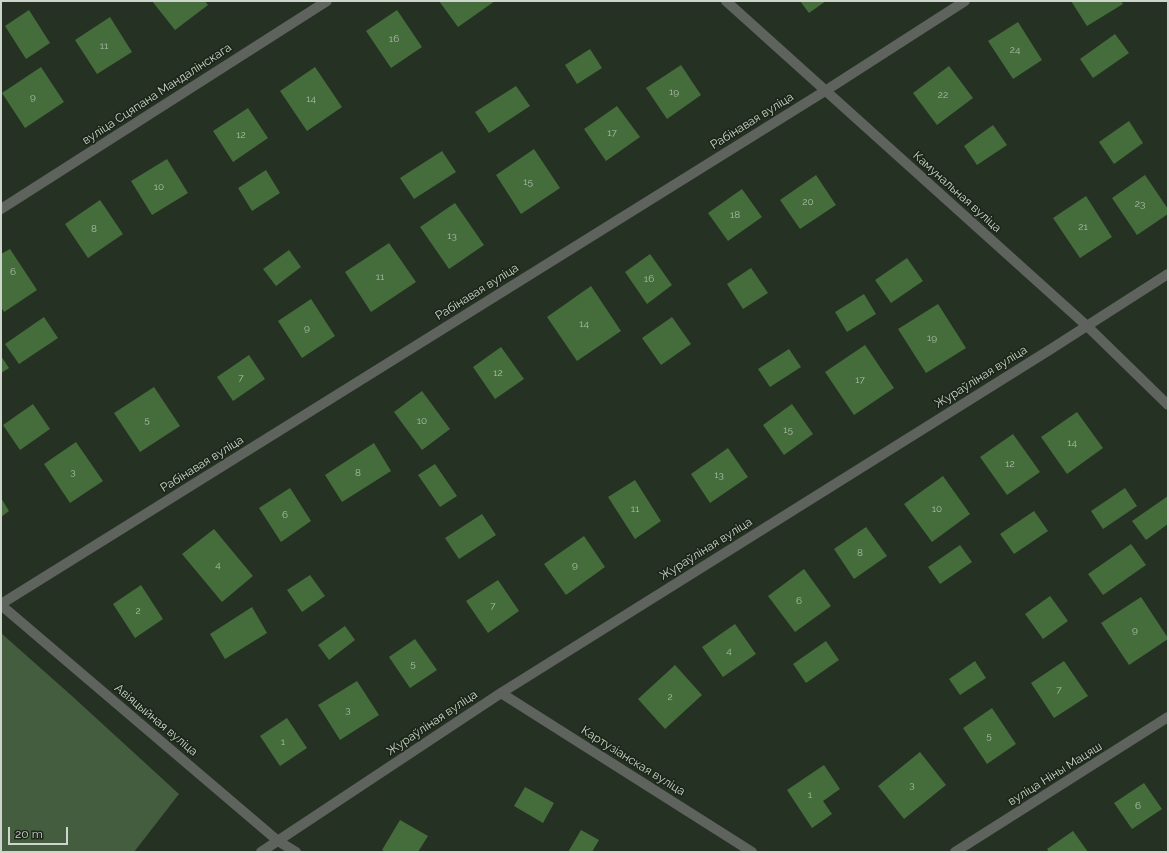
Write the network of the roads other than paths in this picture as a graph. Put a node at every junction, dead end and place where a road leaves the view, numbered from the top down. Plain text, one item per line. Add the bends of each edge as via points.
1 (327, 1) edge
2 (726, 1) edge
3 (965, 1) edge
4 (824, 91) junction
5 (1, 209) edge
6 (1168, 274) edge
7 (1087, 326) junction
8 (1168, 405) edge
9 (1, 605) edge
10 (500, 693) junction
11 (1168, 717) edge
12 (278, 841) junction
13 (262, 852) edge
14 (296, 852) edge
15 (752, 852) edge
16 (955, 852) edge

1 - 5 street, вуліца Сцяпана Мандалінскага
2 - 4 street, Камунальная вуліца
3 - 4 street, Рабінавая вуліца
4 - 7 street, Камунальная вуліца
4 - 9 street, Рабінавая вуліца
6 - 7 street, Жураўліная вуліца
7 - 8 street, Камунальная вуліца
7 - 10 street, Жураўліная вуліца
9 - 12 street, Авіяцыйная вуліца
10 - 12 street, Жураўліная вуліца
10 - 15 street, Картузіанская вуліца
11 - 16 street, вуліца Ніны Мацяш
12 - 13 street, Жураўліная вуліца
12 - 14 street, Авіяцыйная вуліца

